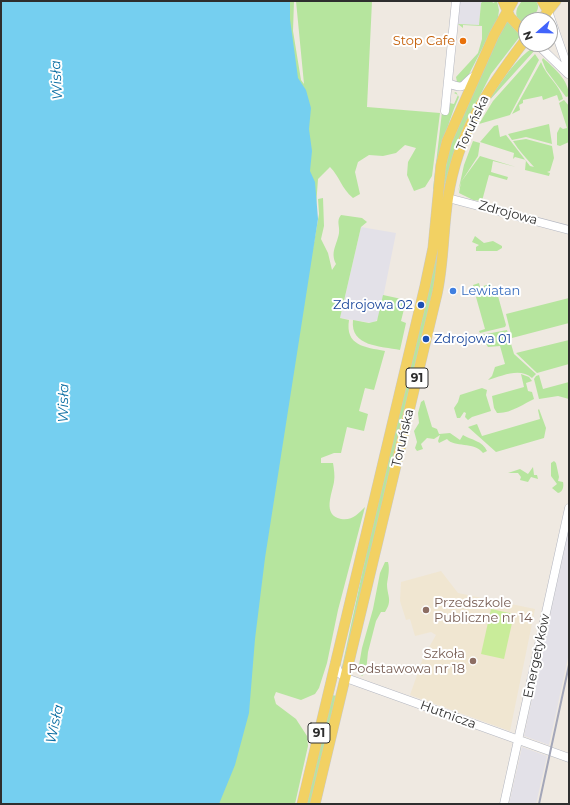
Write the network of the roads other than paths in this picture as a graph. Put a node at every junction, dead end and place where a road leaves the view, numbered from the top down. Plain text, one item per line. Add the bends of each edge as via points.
1 (456, 1) edge
2 (503, 1) edge
3 (513, 1) edge
4 (542, 1) edge
5 (556, 1) edge
6 (506, 11) junction
7 (548, 11) junction
8 (518, 25) edge
9 (518, 49) edge
10 (545, 52) edge
11 (569, 71) edge
12 (476, 74) junction
13 (569, 76) edge
14 (448, 84) junction
15 (458, 87) junction
16 (445, 111) dead end
17 (456, 117) junction
18 (448, 198) junction
19 (569, 230) edge
20 (569, 508) edge
21 (336, 662) junction
22 (346, 678) junction
23 (519, 740) junction
24 (569, 758) edge
25 (302, 804) edge
26 (315, 804) edge
27 (504, 804) edge

1 - 14 street
2 - 6 main road
3 - 6 main road, 91
4 - 7 main road
5 - 7 main road
6 - 8 main road
6 - 12 main road, Toruńska / 91
7 - 11 street
9 - 18 main road, Toruńska / 91 via 493,82 470,124 456,161
10 - 13 street
12 - 15 street, Toruńska via 465,86
12 - 17 main road, Toruńska / 91
14 - 15 street
14 - 16 street
15 - 17 street via 461,95
17 - 21 main road, Toruńska / 91 via 441,165 425,286
18 - 19 street, Zdrojowa
18 - 22 main road, Toruńska / 91 via 437,294
20 - 23 street, Energetyków
21 - 22 street via 339,673
21 - 25 main road, Toruńska / 91
22 - 23 street, Hutnicza
22 - 26 main road, Toruńska / 91
23 - 24 street, Hutnicza
23 - 27 street, Energetyków

